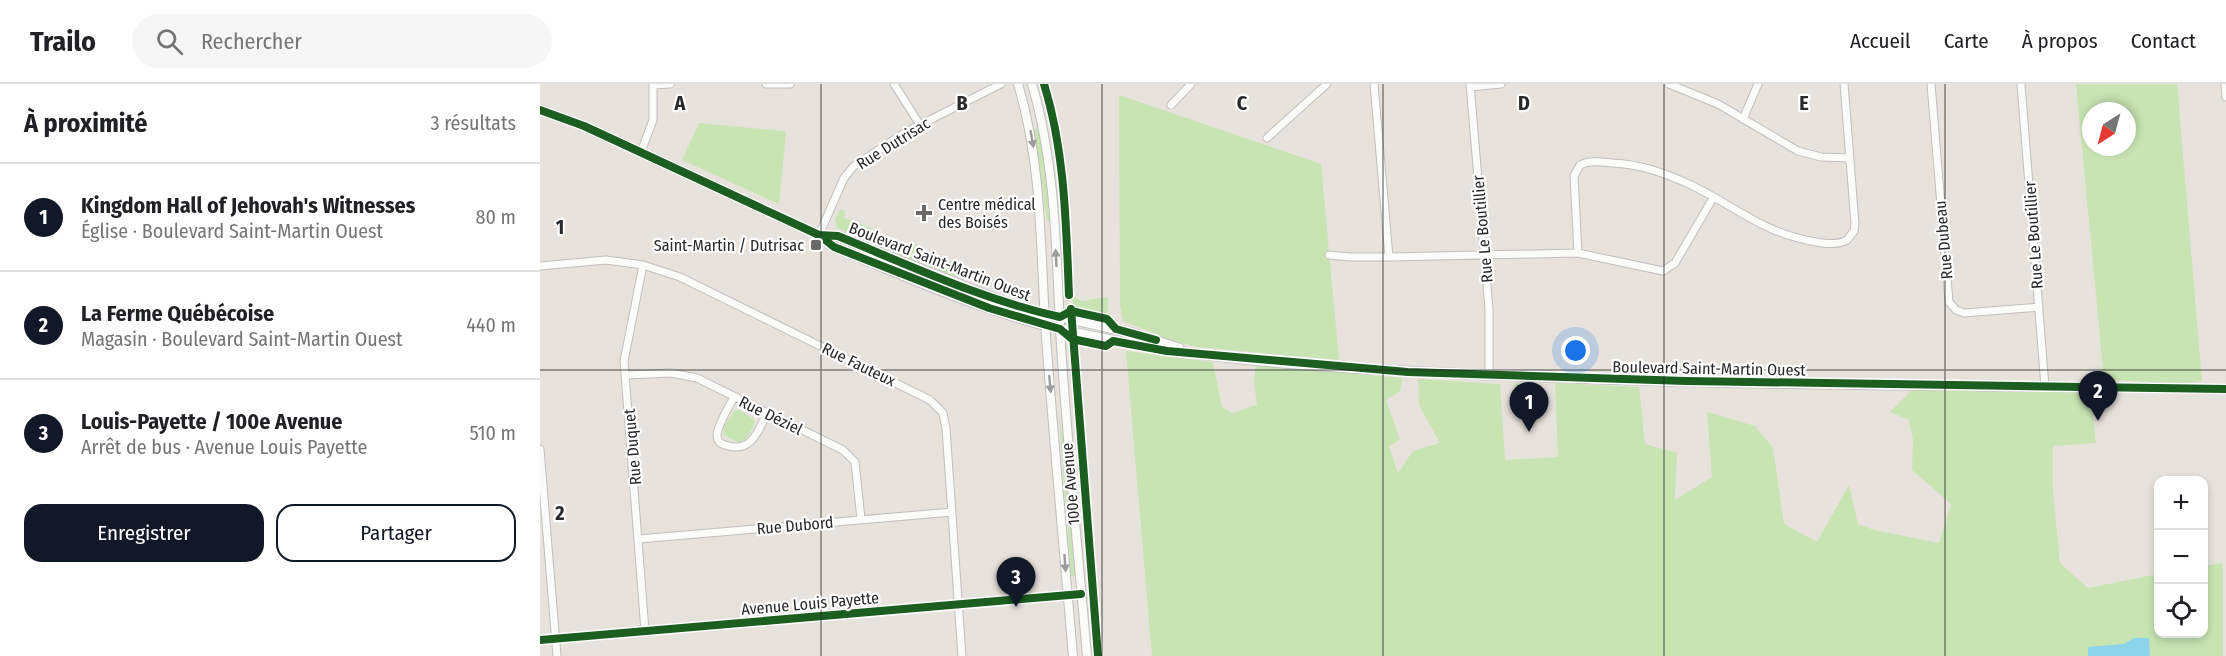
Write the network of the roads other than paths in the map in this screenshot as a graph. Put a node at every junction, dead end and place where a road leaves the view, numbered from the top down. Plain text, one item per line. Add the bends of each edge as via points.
1 (670, 84) edge
2 (766, 84) edge
3 (790, 84) edge
4 (894, 84) edge
5 (1001, 84) edge
6 (1018, 84) edge
7 (1032, 84) edge
8 (1191, 84) edge
9 (1327, 84) edge
10 (1374, 84) edge
11 (1501, 84) edge
12 (1673, 84) edge
13 (1758, 84) edge
14 (1844, 84) edge
15 (1931, 84) edge
16 (2021, 84) edge
17 (2225, 84) edge
18 (653, 85) edge
19 (1470, 85) edge
20 (2226, 97) edge
21 (1171, 105) dead end
22 (540, 110) edge
23 (1743, 119) junction
24 (920, 125) junction
25 (1267, 138) dead end
26 (641, 152) junction
27 (1850, 158) junction
28 (1713, 198) junction
29 (819, 234) junction
30 (1578, 253) junction
31 (1329, 255) dead end
32 (1484, 256) junction
33 (1389, 257) junction
34 (643, 265) junction
35 (540, 266) edge
36 (2039, 307) junction
37 (1045, 313) junction
38 (1060, 317) junction
39 (1045, 325) junction
40 (1060, 329) junction
41 (1193, 352) junction
42 (626, 375) junction
43 (1489, 375) junction
44 (2045, 387) junction
45 (2226, 389) edge
46 (734, 397) junction
47 (767, 413) junction
48 (540, 449) edge
49 (951, 512) junction
50 (861, 519) junction
51 (639, 539) junction
52 (1082, 594) junction
53 (1068, 595) junction
54 (959, 604) junction
55 (645, 631) junction
56 (555, 639) junction
57 (540, 640) edge
58 (557, 656) edge
59 (962, 656) edge
60 (1073, 656) edge
61 (1087, 656) edge

1 - 18 street
2 - 3 street
4 - 24 street
5 - 24 street, Rue Dutrisac
6 -> 37 street, 100e Avenue via 1035,160
38 -> 7 street, 100e Avenue via 1049,159
8 - 21 street
9 - 25 street
10 - 33 street
11 - 19 street
12 - 23 street
13 - 23 street
14 - 27 street
15 - 36 street, Rue Dubeau via 1949,302 1964,313
16 - 36 street, Rue Le Boutillier
17 - 20 street
18 - 26 street via 653,120
19 - 32 street, Rue Le Boutillier
22 - 26 main road, Boulevard Saint-Martin Ouest
23 - 27 street via 1805,154
24 - 29 street, Rue Dutrisac via 852,168
26 - 29 main road, Boulevard Saint-Martin Ouest
27 - 28 street via 1855,224 1852,235 1844,242 1823,243 1779,233
28 - 30 street via 1675,263 1665,270
28 - 30 street via 1642,166 1583,163 1574,176
29 - 37 main road, Boulevard Saint-Martin Ouest via 838,237 976,292
29 - 39 main road, Boulevard Saint-Martin Ouest via 834,247 876,264 989,308
30 - 32 street
31 - 33 street
32 - 33 street
32 - 43 street, Rue Le Boutillier
34 - 35 street, Rue Fauteux via 606,261
34 - 42 street, Rue Duquet via 624,361
34 - 49 street, Rue Fauteux via 690,282 935,403 945,418
36 - 44 street, Rue Le Boutillier
37 - 38 main road, Boulevard Saint-Martin Ouest
37 - 39 street, 100e Avenue
38 - 40 street, 100e Avenue
38 - 41 main road, Boulevard Saint-Martin Ouest
39 - 40 main road, Boulevard Saint-Martin Ouest
39 -> 53 street, 100e Avenue
40 - 41 main road, Boulevard Saint-Martin Ouest via 1158,350
40 - 52 street, 100e Avenue
41 - 43 main road, Boulevard Saint-Martin Ouest via 1366,369
42 - 46 street, Rue Déziel via 686,374
42 - 51 street, Rue Duquet
43 - 44 main road, Boulevard Saint-Martin Ouest
44 - 45 main road, Boulevard Saint-Martin Ouest
46 - 47 street, Rue Déziel
46 - 47 street via 717,432 723,445 735,447 754,440
47 - 50 street, Rue Déziel via 851,456 856,467
48 - 56 street
49 - 50 street, Rue Dubord
49 - 54 street, Rue Fauteux
50 - 51 street, Rue Dubord
51 - 55 street, Rue Duquet
52 - 53 street, Avenue Louis Payette
52 - 61 street, 100e Avenue
53 - 54 street, Avenue Louis Payette
53 - 60 street, 100e Avenue
54 - 55 street, Avenue Louis Payette
54 - 59 street, Rue Fauteux
55 - 56 street, Avenue Louis Payette
56 - 57 street, Avenue Louis Payette
56 - 58 street

